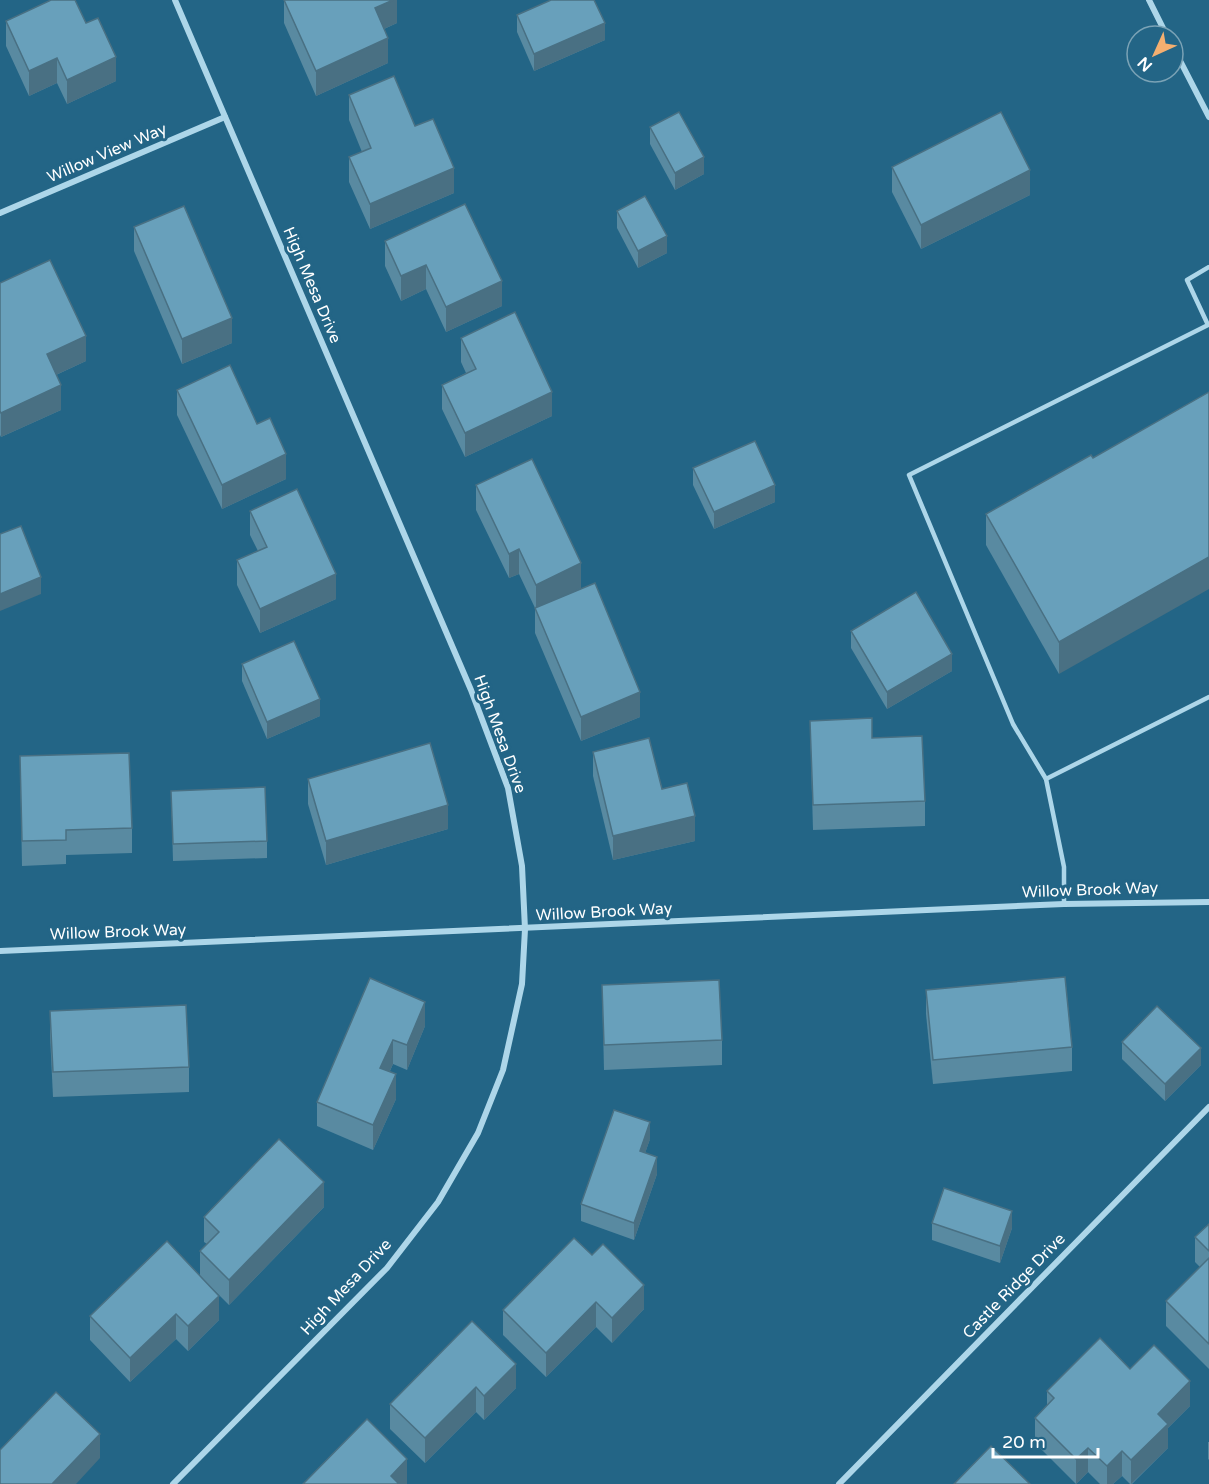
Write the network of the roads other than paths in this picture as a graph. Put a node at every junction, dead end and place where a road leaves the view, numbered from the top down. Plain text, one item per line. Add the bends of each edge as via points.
1 (176, 0) edge
2 (1149, 0) edge
3 (1161, 24) edge
4 (1185, 70) edge
5 (225, 117) junction
6 (1209, 117) edge
7 (0, 213) edge
8 (1209, 267) edge
9 (1209, 697) edge
10 (1046, 779) junction
11 (1209, 902) edge
12 (1064, 904) junction
13 (525, 928) junction
14 (0, 951) edge
15 (1209, 1107) edge
16 (173, 1484) edge
17 (839, 1484) edge

1 - 5 street, High Mesa Drive
2 - 3 street
4 - 6 street
5 - 7 street, Willow View Way
5 - 13 street, High Mesa Drive via 466,679 508,788 522,866
8 - 10 lane via 1187,280 1208,325 909,475 1013,724
9 - 10 lane
10 - 12 lane via 1064,867
11 - 12 street, Willow Brook Way
12 - 13 street, Willow Brook Way
13 - 14 street, Willow Brook Way
13 - 16 street, High Mesa Drive via 522,984 503,1070 478,1133 438,1202 387,1268
15 - 17 street, Castle Ridge Drive

